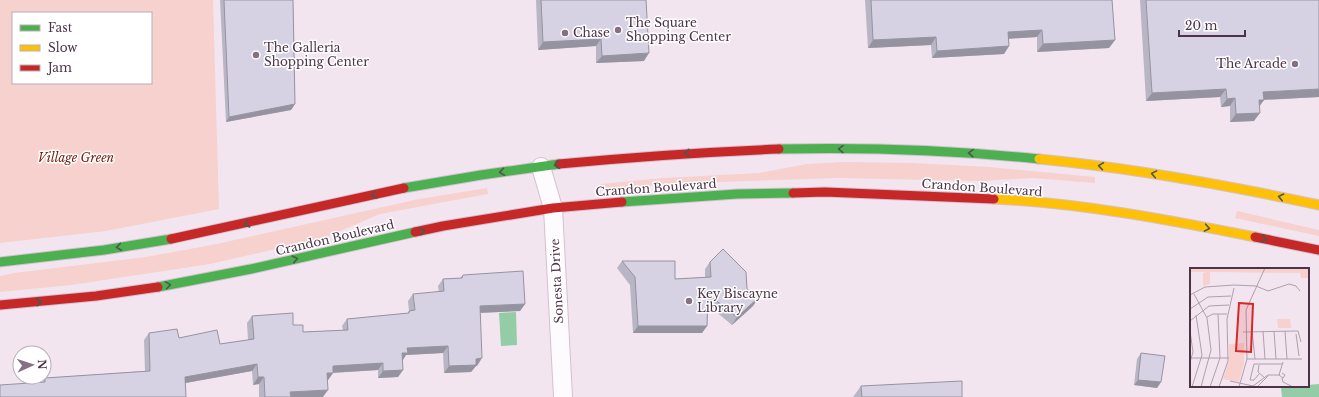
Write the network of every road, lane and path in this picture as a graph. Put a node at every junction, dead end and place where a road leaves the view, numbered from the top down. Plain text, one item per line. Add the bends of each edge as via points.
1 (541, 167) junction
2 (1319, 205) edge
3 (553, 208) junction
4 (1319, 250) edge
5 (0, 262) edge
6 (0, 305) edge
7 (563, 397) edge

2 -> 1 main road via 1139,171 1014,156 927,150 766,149 642,156
1 - 3 street, Sonesta Drive
1 -> 5 main road via 479,175 344,201 165,241
3 -> 4 main road, Crandon Boulevard via 737,194 825,192 1014,200 1134,214
6 -> 3 main road, Crandon Boulevard via 96,296 171,285 443,226
3 - 7 street, Sonesta Drive

